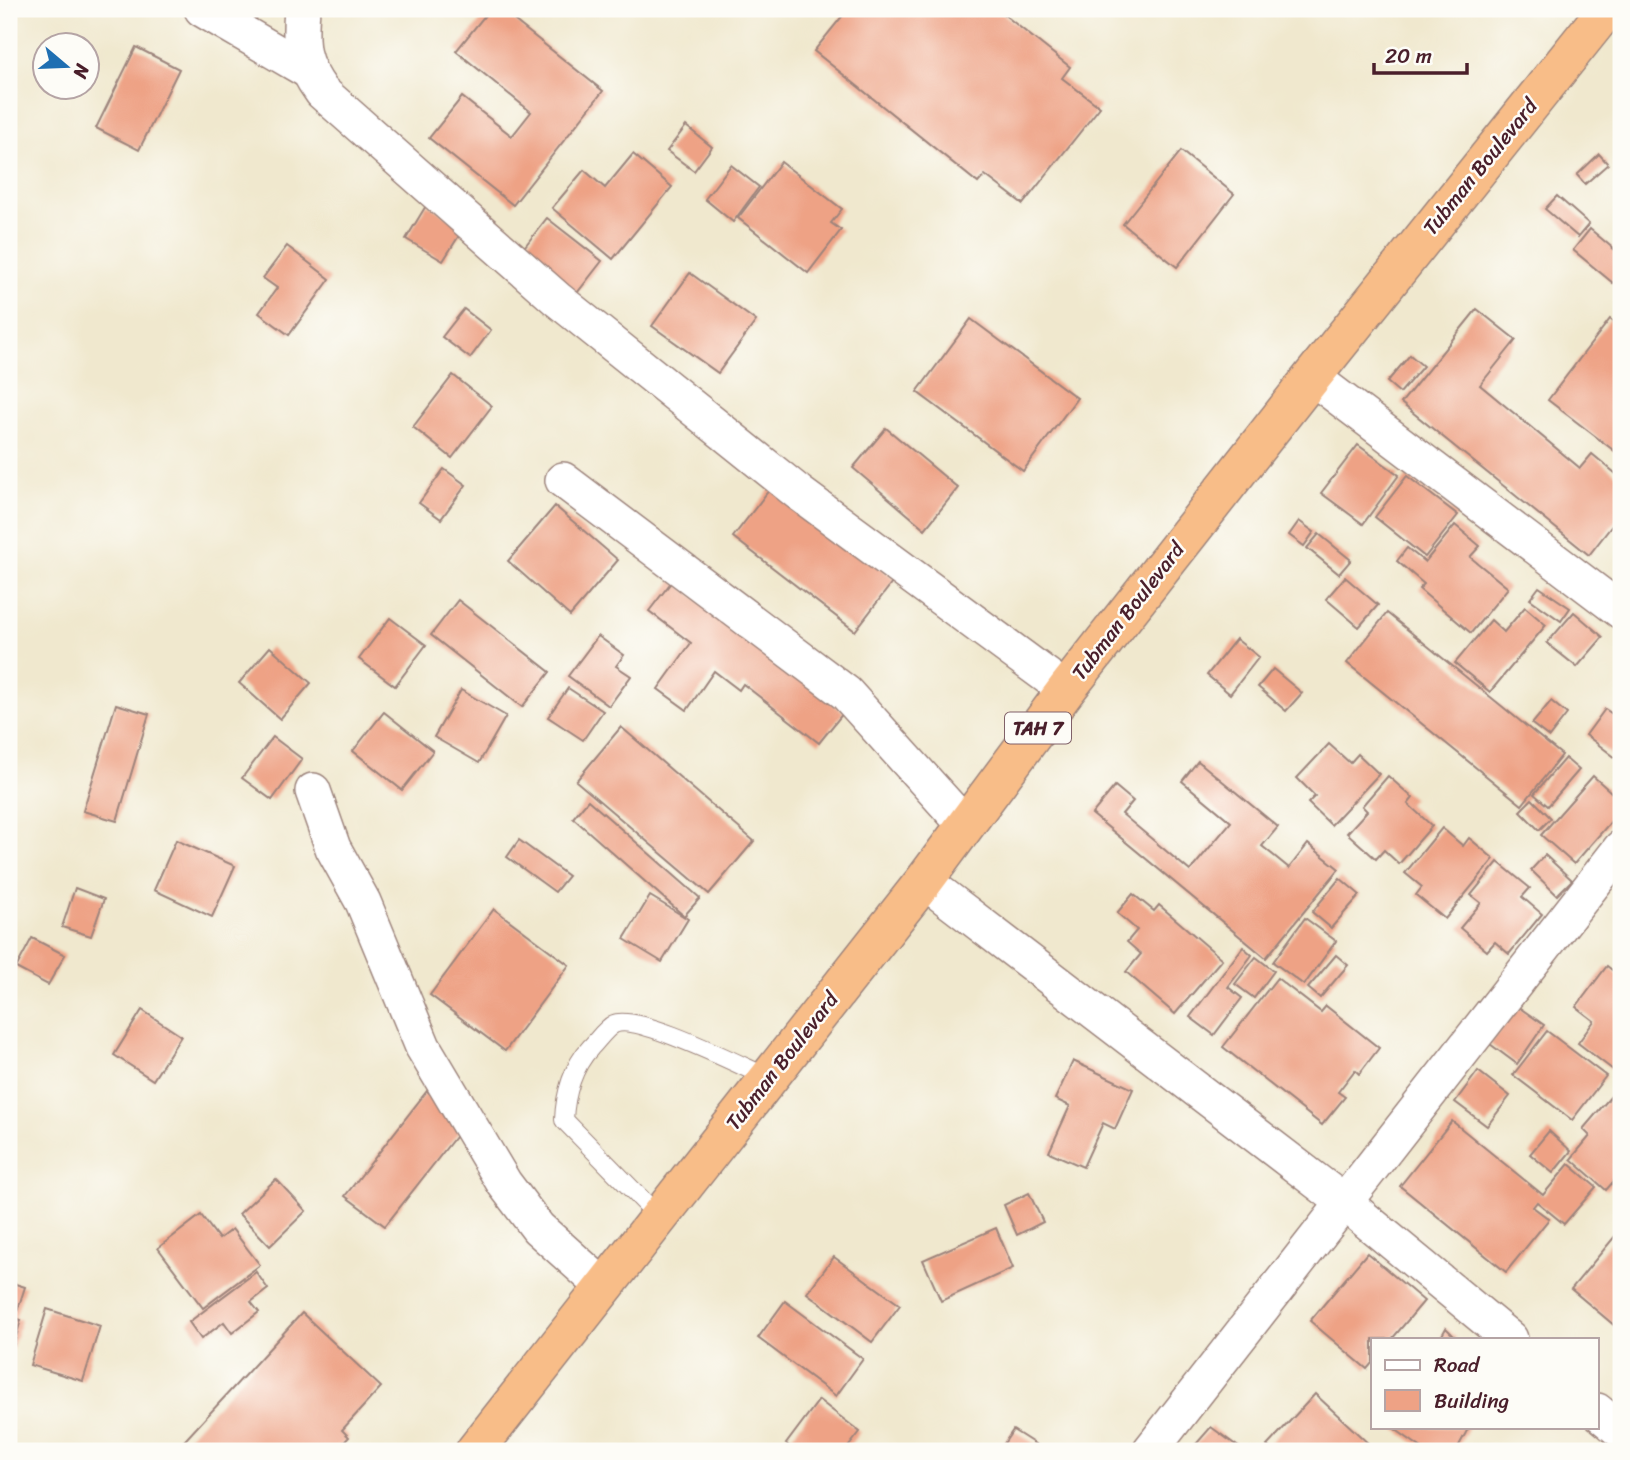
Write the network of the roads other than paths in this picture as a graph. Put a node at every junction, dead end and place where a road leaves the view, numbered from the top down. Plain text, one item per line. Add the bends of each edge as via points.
1 (202, 9) edge
2 (302, 9) edge
3 (1598, 12) edge
4 (305, 69) junction
5 (1311, 377) junction
6 (563, 480) dead end
7 (1621, 611) edge
8 (1066, 690) junction
9 (313, 791) dead end
10 (966, 826) junction
11 (1621, 848) edge
12 (925, 881) junction
13 (769, 1078) junction
14 (1345, 1203) junction
15 (659, 1217) junction
16 (604, 1287) junction
17 (1509, 1338) edge
18 (1598, 1412) edge
19 (1621, 1431) edge
20 (475, 1451) edge
21 (1150, 1451) edge

1 - 4 street
2 - 4 street
3 - 5 highway, Tubman Boulevard / TAH 7
4 - 8 street via 322,92 557,299 799,494
5 - 7 street
5 - 8 highway, Tubman Boulevard / TAH 7
6 - 10 street via 846,693
8 - 10 highway, Tubman Boulevard / TAH 7
9 - 16 street via 333,848 363,902 430,1058 504,1183 538,1228
10 - 12 highway, Tubman Boulevard / TAH 7
11 - 14 street
12 - 13 highway, Tubman Boulevard / TAH 7
12 - 14 street
13 - 15 highway, Tubman Boulevard / TAH 7
13 - 15 lane via 655,1028 630,1023 613,1024 581,1058 565,1100 564,1120
14 - 17 street
14 - 21 street
15 - 16 highway, Tubman Boulevard / TAH 7
16 - 20 highway, Tubman Boulevard / TAH 7
18 - 19 street

